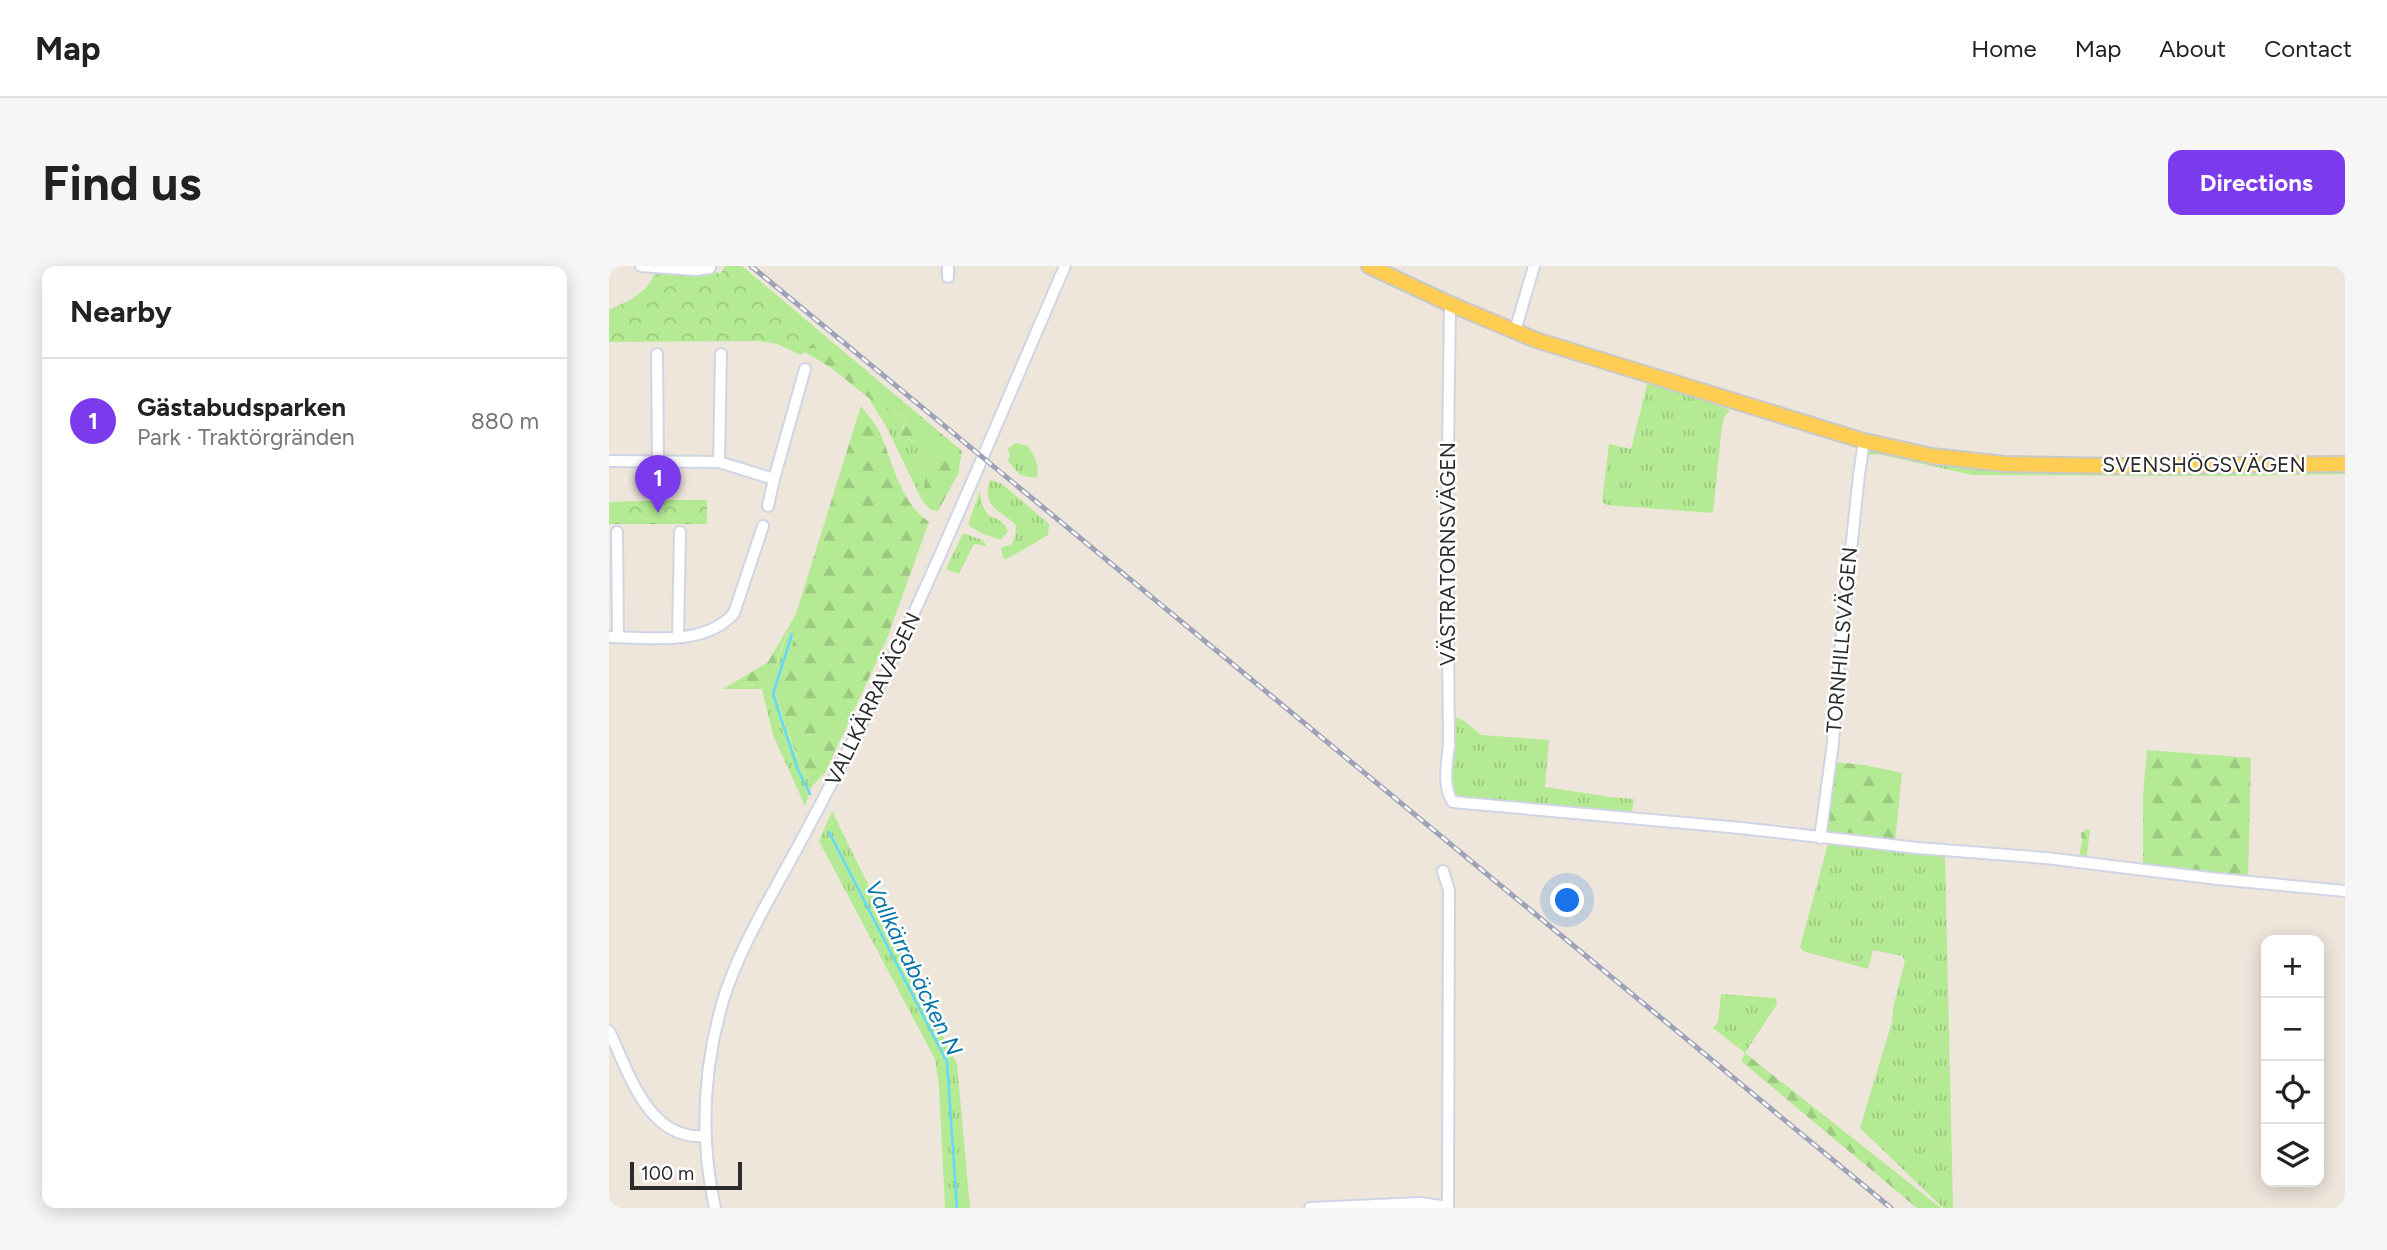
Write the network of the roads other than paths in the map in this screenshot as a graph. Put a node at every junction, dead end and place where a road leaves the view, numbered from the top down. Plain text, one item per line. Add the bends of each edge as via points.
1 (642, 266) edge
2 (1065, 266) edge
3 (1369, 266) edge
4 (1534, 266) edge
5 (710, 268) dead end
6 (1450, 304) junction
7 (1515, 331) junction
8 (657, 354) dead end
9 (721, 354) dead end
10 (804, 369) dead end
11 (1864, 441) junction
12 (609, 461) edge
13 (658, 461) junction
14 (719, 462) junction
15 (2345, 464) edge
16 (774, 479) junction
17 (768, 506) dead end
18 (763, 526) dead end
19 (680, 532) dead end
20 (617, 533) dead end
21 (614, 637) edge
22 (678, 637) junction
23 (1820, 838) junction
24 (1443, 871) dead end
25 (2345, 891) edge
26 (609, 1031) edge
27 (705, 1136) junction
28 (715, 1208) edge
29 (1311, 1208) edge
30 (1448, 1208) edge

1 - 5 street
2 - 27 street, VALLKÄRRAVÄGEN via 910,626 743,949 714,1035
3 - 6 main road, SVENSHÖGSVÄGEN
4 - 7 street
6 - 7 main road, SVENSHÖGSVÄGEN
6 - 23 street, VÄSTRATORNSVÄGEN via 1449,797 1453,802
7 - 11 main road, SVENSHÖGSVÄGEN
8 - 13 street
9 - 14 street
10 - 16 street
11 - 15 main road, SVENSHÖGSVÄGEN via 1964,461
11 - 23 street, TORNHILLSVÄGEN
12 - 13 street
13 - 14 street
14 - 16 street
16 - 17 street
18 - 22 street via 734,613 706,633
19 - 22 street
20 - 21 street
21 - 22 street
23 - 25 street
24 - 30 street via 1449,890
26 - 27 street via 656,1119 674,1131
27 - 28 street, VALLKÄRRAVÄGEN
29 - 30 street via 1420,1203

